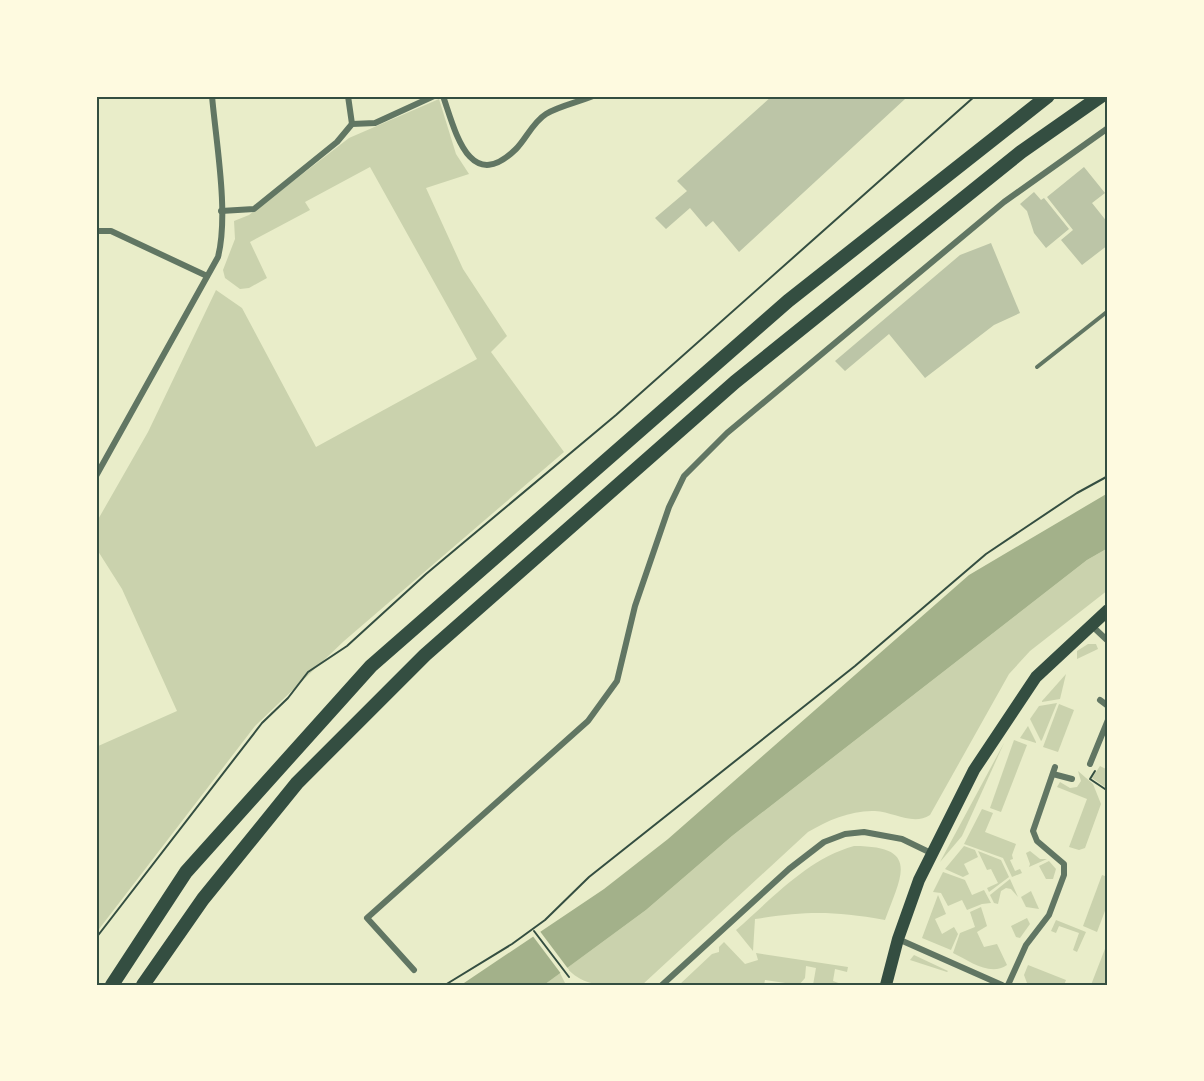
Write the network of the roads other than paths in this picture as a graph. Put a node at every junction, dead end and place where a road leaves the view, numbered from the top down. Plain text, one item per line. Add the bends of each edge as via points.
1 (212, 96) edge
2 (348, 96) edge
3 (434, 96) edge
4 (443, 96) edge
5 (593, 96) edge
6 (1048, 96) edge
7 (1055, 96) edge
8 (1101, 96) edge
9 (1108, 99) edge
10 (352, 124) junction
11 (1011, 127) junction
12 (1108, 128) edge
13 (1021, 152) junction
14 (221, 211) junction
15 (96, 231) edge
16 (207, 276) junction
17 (1108, 311) edge
18 (1037, 367) dead end
19 (96, 476) edge
20 (1108, 610) edge
21 (1091, 625) junction
22 (1108, 641) edge
23 (1100, 700) dead end
24 (1108, 706) edge
25 (1108, 716) edge
26 (1091, 761) road end
27 (1072, 779) dead end
28 (931, 853) junction
29 (898, 939) junction
30 (414, 970) dead end
31 (985, 978) junction
32 (111, 985) edge
33 (143, 985) edge
34 (662, 985) edge
35 (886, 985) edge
36 (982, 985) edge
37 (1002, 985) edge
38 (1008, 985) edge

1 - 14 street
2 - 10 street
3 - 10 street via 375,123
4 - 5 street via 465,155 475,163 488,165 516,149 545,114
6 - 11 highway
7 - 11 highway
8 - 13 highway
9 - 13 highway
10 - 14 street via 337,142 254,209
11 - 32 highway via 788,301 371,666 186,872
12 - 30 street via 1004,202 727,433 684,476 669,507 635,606 617,681 588,721 367,918
13 - 33 highway via 735,382 425,655 297,783 203,899
14 - 16 street via 221,244
15 - 16 street via 111,231
16 - 19 street
17 - 18 lane
20 - 21 main road
21 - 22 street
21 - 28 main road via 1036,677 1014,708 974,770
23 - 24 street
25 - 26 street
27 - 38 street via 1054,770 1033,831 1037,841 1064,864 1064,874 1047,920 1027,944
28 - 29 main road
28 - 34 street via 902,839 864,832 824,842
29 - 31 street
29 - 35 main road
31 - 36 street
31 - 37 street

